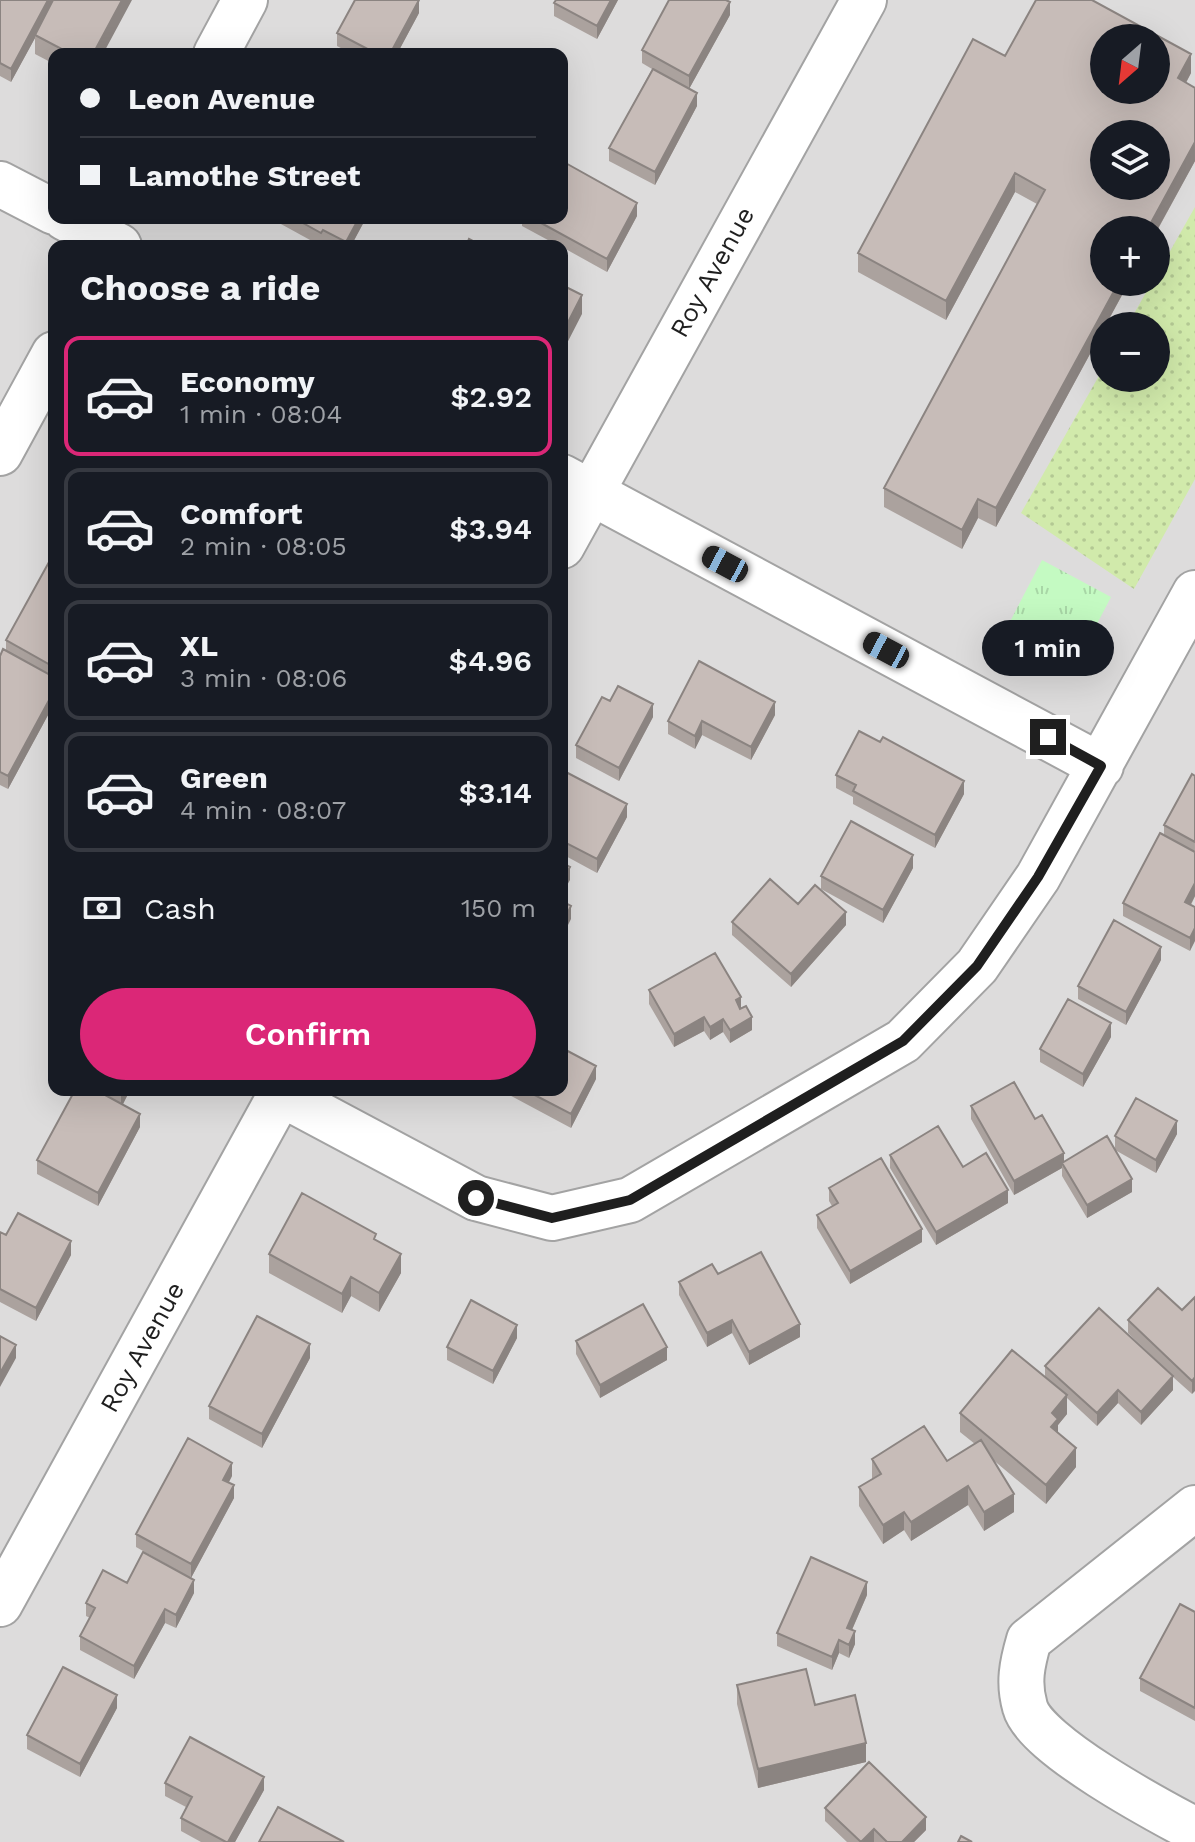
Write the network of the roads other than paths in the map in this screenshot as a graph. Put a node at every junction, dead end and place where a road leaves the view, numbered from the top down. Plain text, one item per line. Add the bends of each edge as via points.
1 (245, 0) edge
2 (864, 0) edge
3 (219, 48) edge
4 (0, 184) edge
5 (48, 209) edge
6 (81, 224) edge
7 (118, 238) edge
8 (48, 365) edge
9 (0, 453) edge
10 (576, 484) edge
11 (568, 519) edge
12 (1195, 593) edge
13 (1101, 766) junction
14 (280, 1096) edge
15 (289, 1096) edge
16 (1195, 1508) edge
17 (0, 1604) edge
18 (1195, 1830) edge

1 - 3 street
2 - 10 street, Roy Avenue
4 - 5 street
6 - 7 street
8 - 9 street
10 - 11 street, Roy Avenue
10 - 13 street
12 - 13 street
13 - 15 street via 1038,877 977,966 903,1041 630,1200 552,1218 476,1198
14 - 17 street, Roy Avenue
16 - 18 street via 1029,1640 1019,1673 1025,1711 1055,1743 1118,1790

